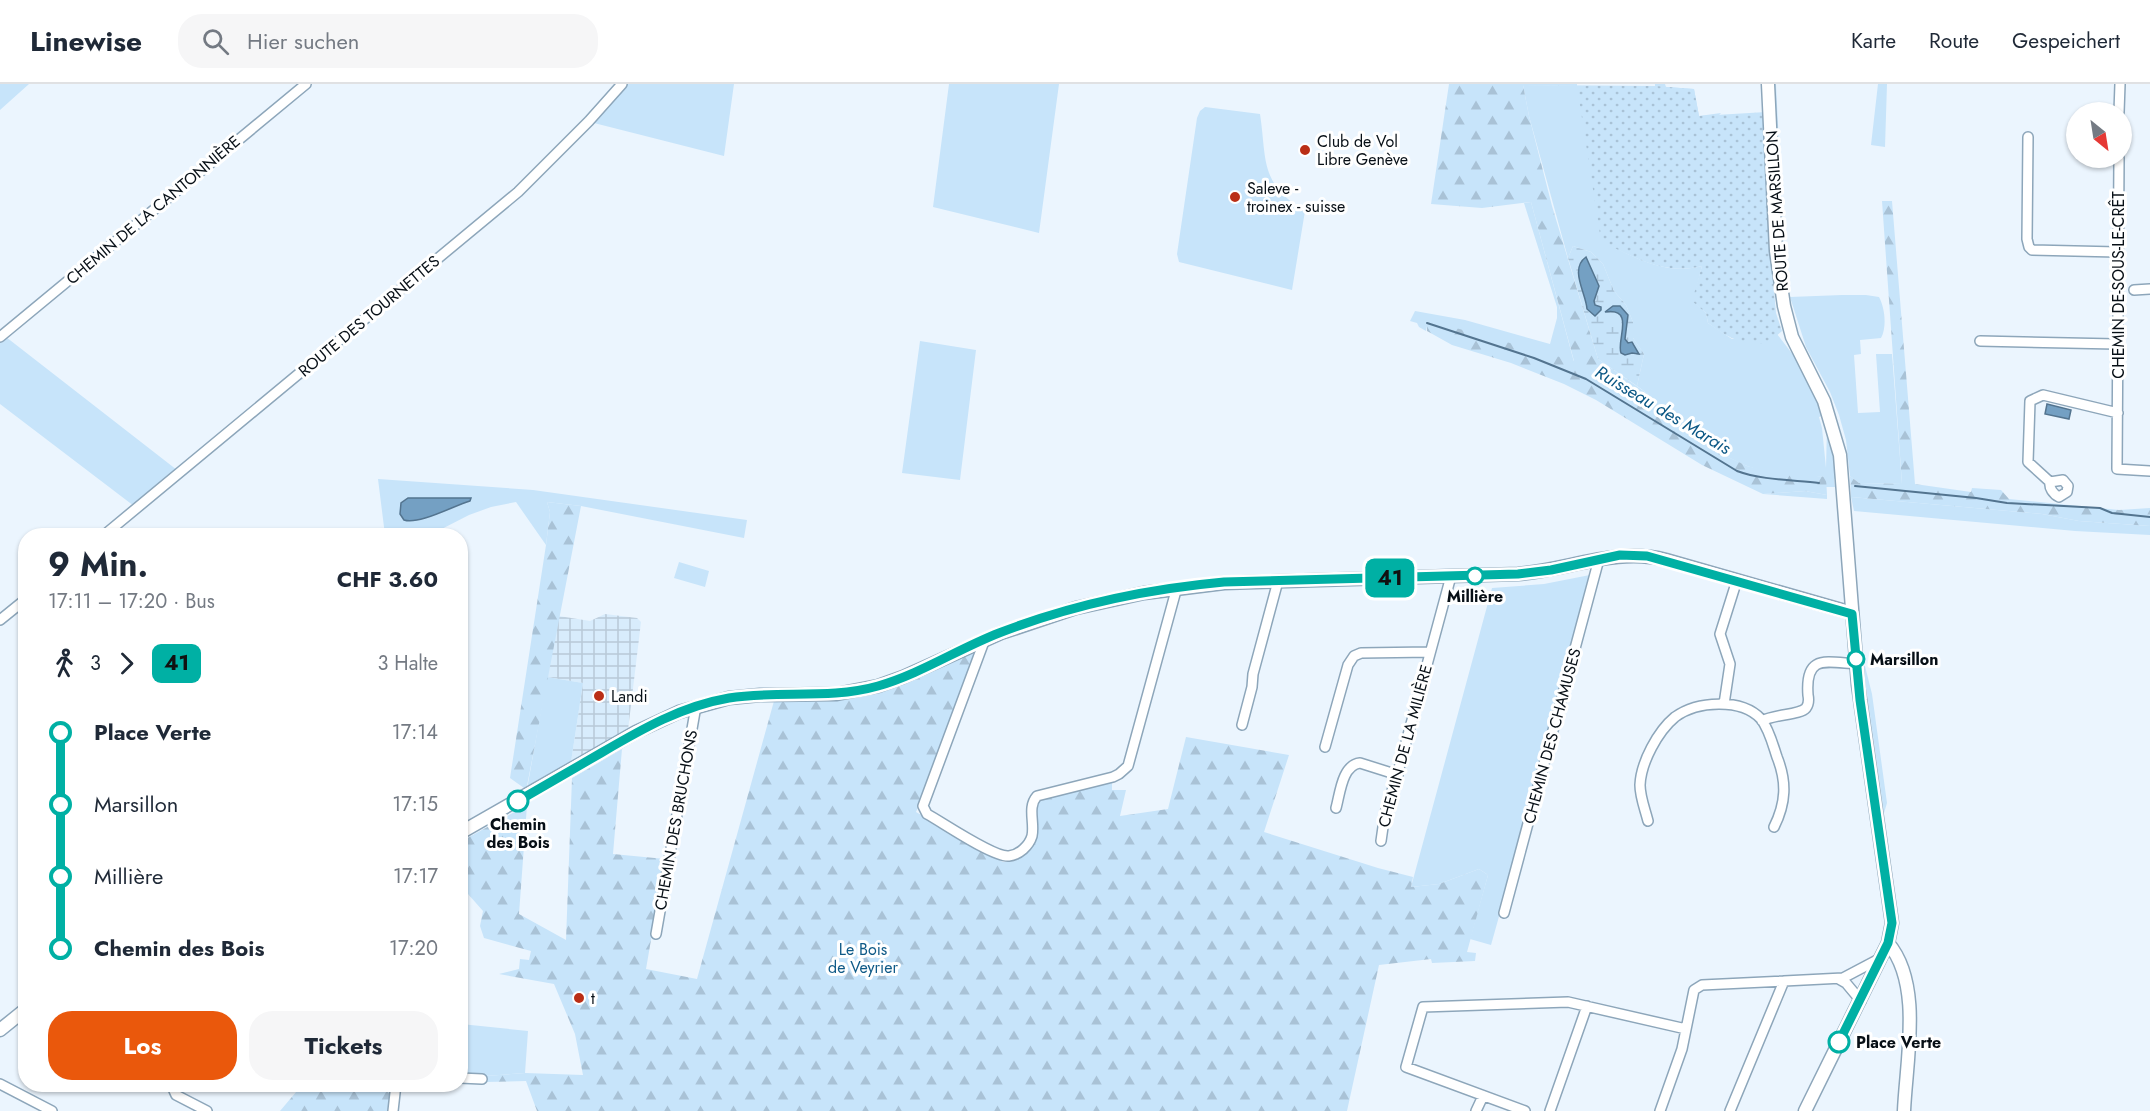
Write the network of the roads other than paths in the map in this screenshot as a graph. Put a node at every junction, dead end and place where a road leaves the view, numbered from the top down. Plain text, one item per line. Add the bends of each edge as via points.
1 (306, 84) edge
2 (622, 84) edge
3 (1768, 84) edge
4 (2120, 84) edge
5 (2120, 102) edge
6 (2028, 137) dead end
7 (2119, 168) edge
8 (2117, 252) junction
9 (2150, 289) edge
10 (2134, 290) dead end
11 (0, 337) edge
12 (1980, 341) dead end
13 (2116, 344) junction
14 (2118, 413) junction
15 (2150, 471) edge
16 (2050, 482) dead end
17 (113, 528) edge
18 (1599, 559) junction
19 (1451, 576) junction
20 (1737, 580) junction
21 (1278, 581) junction
22 (1177, 587) junction
23 (18, 605) edge
24 (1852, 614) junction
25 (0, 620) edge
26 (986, 639) junction
27 (1431, 652) junction
28 (1857, 664) junction
29 (1724, 704) junction
30 (696, 706) junction
31 (1762, 721) junction
32 (1242, 725) dead end
33 (1325, 747) dead end
34 (1398, 775) junction
35 (1336, 808) dead end
36 (1648, 821) dead end
37 (1774, 827) dead end
38 (468, 828) edge
39 (1381, 841) dead end
40 (1504, 913) dead end
41 (656, 934) dead end
42 (1888, 943) junction
43 (1881, 957) junction
44 (1839, 979) junction
45 (1784, 981) junction
46 (1861, 1000) junction
47 (1587, 1006) junction
48 (18, 1015) edge
49 (1686, 1029) junction
50 (0, 1030) edge
51 (468, 1078) edge
52 (482, 1079) dead end
53 (0, 1084) edge
54 (175, 1092) edge
55 (395, 1092) edge
56 (1483, 1096) junction
57 (52, 1111) edge
58 (207, 1111) edge
59 (393, 1111) edge
60 (1476, 1111) edge
61 (1525, 1111) edge
62 (1550, 1111) edge
63 (1660, 1111) edge
64 (1730, 1111) edge
65 (1804, 1111) edge
66 (1904, 1111) edge

1 - 11 street, CHEMIN DE LA CANTONNIÈRE
2 - 17 street, ROUTE DES TOURNETTES via 545,166 501,206
3 - 24 street, ROUTE DE MARSILLON via 1780,285 1792,337 1824,401 1840,455
4 - 5 street
6 - 8 street via 2029,247
7 - 8 street, CHEMIN DE-SOUS-LE-CRÊT
8 - 13 street, CHEMIN DE-SOUS-LE-CRÊT
9 - 10 street
12 - 13 street
13 - 14 street, CHEMIN DE-SOUS-LE-CRÊT
14 - 15 street, CHEMIN DE-SOUS-LE-CRÊT via 2117,469
14 - 16 street via 2043,396 2030,401 2028,462
18 - 19 street via 1529,574
18 - 20 street via 1647,556
18 - 40 street, CHEMIN DES CHAMUSES
19 - 21 street
19 - 27 street, CHEMIN DE LA MILIÈRE
20 - 24 street
20 - 29 street via 1720,634 1730,664
21 - 22 street
21 - 32 street
22 - 26 street via 1076,608
22 - 26 street via 1131,760 1119,778 1037,796 1032,804 1031,837 1026,847 1010,856 974,842 927,814 923,806
23 - 25 street
24 - 28 street, ROUTE DE MARSILLON
26 - 30 street via 903,677 863,690 744,696
27 - 33 street, CHEMIN DE LA MILIÈRE via 1354,656
27 - 34 street, CHEMIN DE LA MILIÈRE
28 - 31 street via 1816,665 1808,675 1809,699 1804,710
28 - 42 street, ROUTE DE MARSILLON via 1891,917
29 - 31 street via 1750,711
29 - 36 street via 1684,712 1674,718 1657,740 1641,780
30 - 38 street via 636,732
30 - 41 street, CHEMIN DES BRUCHONS
31 - 37 street via 1782,768 1784,784 1784,802
34 - 35 street via 1355,764 1346,773
34 - 39 street, CHEMIN DE LA MILIÈRE via 1385,813
42 - 43 street
42 - 66 street via 1903,971 1909,1009
43 - 44 street
43 - 46 street
44 - 45 street
44 - 46 street
45 - 49 street via 1698,986 1692,994
45 - 64 street
46 - 65 street
47 - 49 street
47 - 56 street via 1560,1001 1423,1007 1406,1067
47 - 62 street
48 - 50 street
49 - 63 street
51 - 52 street
53 - 57 street
54 - 58 street
55 - 59 street
56 - 60 street
56 - 61 street

